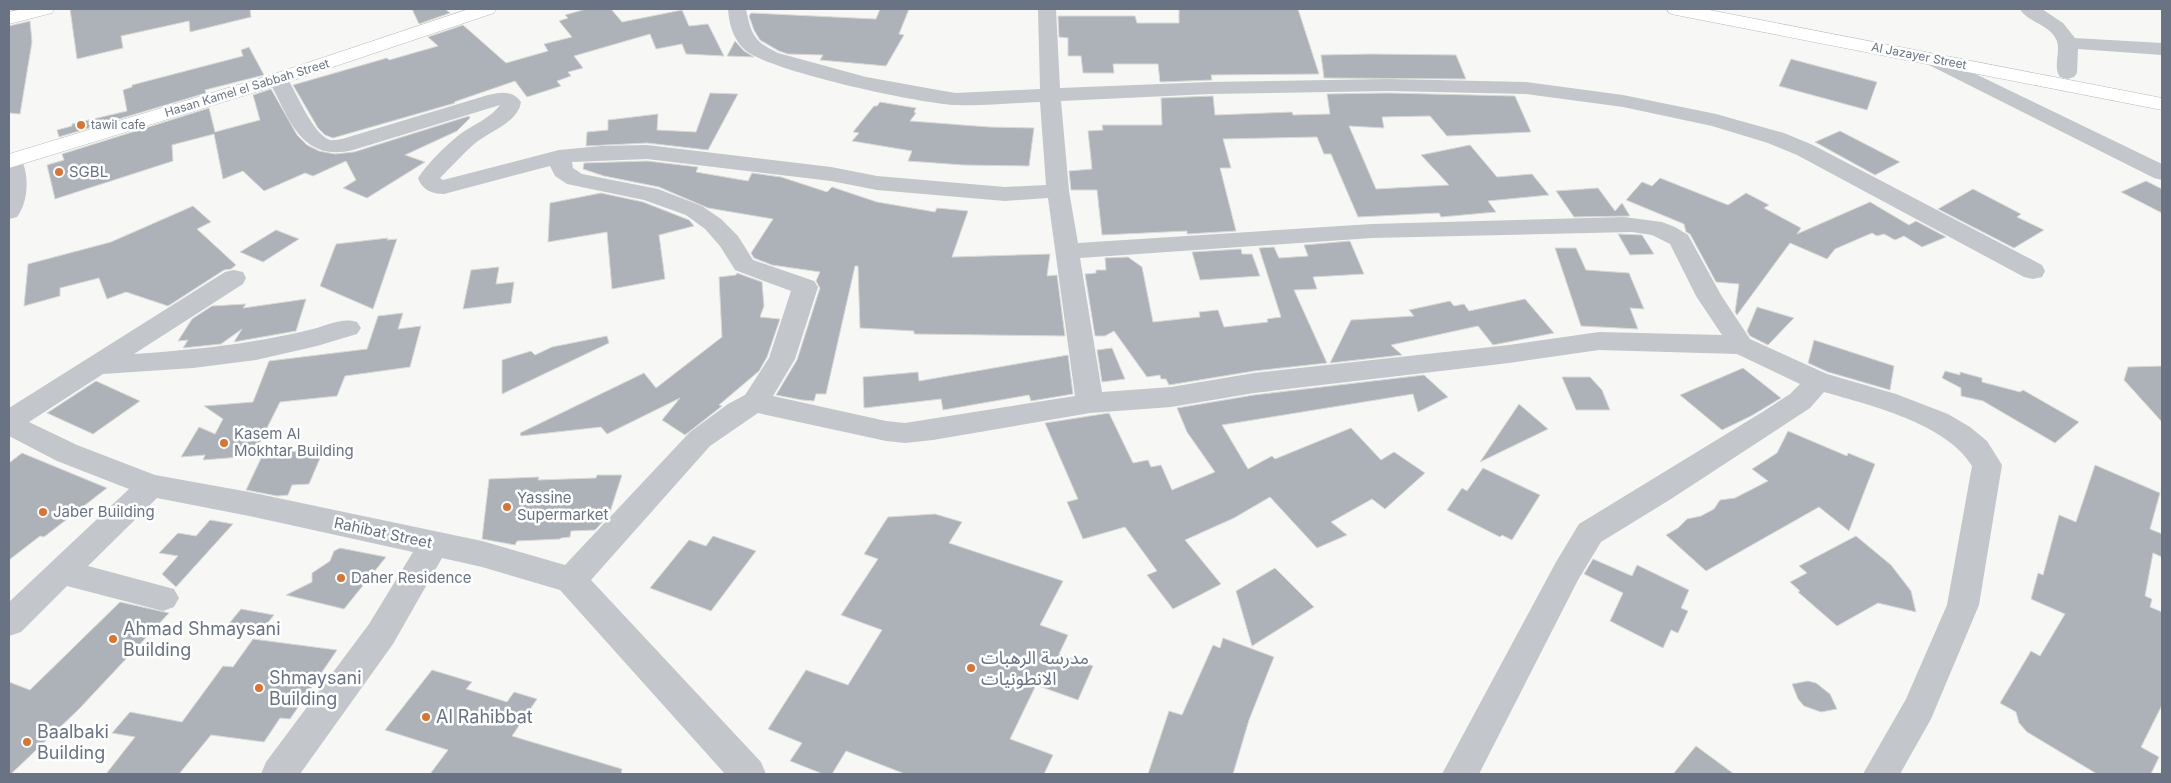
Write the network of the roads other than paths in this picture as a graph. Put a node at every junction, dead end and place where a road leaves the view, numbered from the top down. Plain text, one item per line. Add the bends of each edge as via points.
1 (45, 9) edge
2 (487, 9) edge
3 (737, 9) edge
4 (1048, 9) edge
5 (1676, 9) edge
6 (1738, 9) edge
7 (2028, 9) edge
8 (9, 18) edge
9 (2068, 43) junction
10 (2162, 49) edge
11 (1930, 58) junction
12 (2067, 73) junction
13 (278, 79) junction
14 (2162, 91) edge
15 (1050, 95) junction
16 (2162, 104) edge
17 (559, 157) junction
18 (10, 161) edge
19 (2162, 173) edge
20 (1058, 191) junction
21 (9, 212) edge
22 (1067, 251) junction
23 (2033, 271) dead end
24 (234, 278) dead end
25 (348, 328) dead end
26 (1741, 345) junction
27 (97, 365) junction
28 (1818, 381) junction
29 (755, 402) junction
30 (1090, 403) junction
31 (9, 422) edge
32 (151, 486) junction
33 (434, 544) junction
34 (61, 572) junction
35 (571, 580) junction
36 (163, 598) dead end
37 (9, 622) edge
38 (279, 774) edge
39 (748, 774) edge
40 (1460, 774) edge
41 (1881, 774) edge

1 - 8 main road
2 - 13 main road, Hasan Kamel el Sabbah Street
3 - 15 street via 742,33 749,44 794,64 926,96 987,99
4 - 15 street
5 - 11 main road, Al Jazayer Street
6 - 12 main road, Al Jazayer Street
7 - 9 street via 2053,25
9 - 10 street
9 - 12 street
11 - 16 main road, Al Jazayer Street
11 - 19 street
12 - 14 main road, Al Jazayer Street
13 - 17 street via 312,135 321,144 331,146 488,101 503,98 511,102 502,116 466,140 432,174 429,178 431,183 438,187 449,187
13 - 18 main road, Hasan Kamel el Sabbah Street
15 - 20 street
15 - 23 street via 1388,85 1526,88 1623,101 1716,120 1776,138 1862,179
17 - 20 street via 647,152 831,174 877,183 1005,194
17 - 29 street via 563,171 575,179 664,197 698,212 716,225 737,250 744,265 805,287 782,359
18 - 21 street via 16,188
20 - 22 street
22 - 26 street via 1372,231 1624,224 1653,227 1680,240 1709,296
22 - 30 street
24 - 27 street
25 - 27 street via 311,340 245,354 191,361
26 - 28 street
26 - 30 street via 1599,341 1254,383 1171,397
27 - 31 street
28 - 40 street via 1800,401 1590,533
28 - 41 street via 1924,414 1975,448 1984,456 1986,466 1963,605 1919,708
29 - 30 street via 905,433
29 - 35 street via 700,440
31 - 32 street, Rahibat Street via 67,454
32 - 33 street, Rahibat Street
32 - 34 street
33 - 35 street, Rahibat Street via 482,554
33 - 38 street via 381,634
34 - 36 street
34 - 37 street
35 - 39 street

